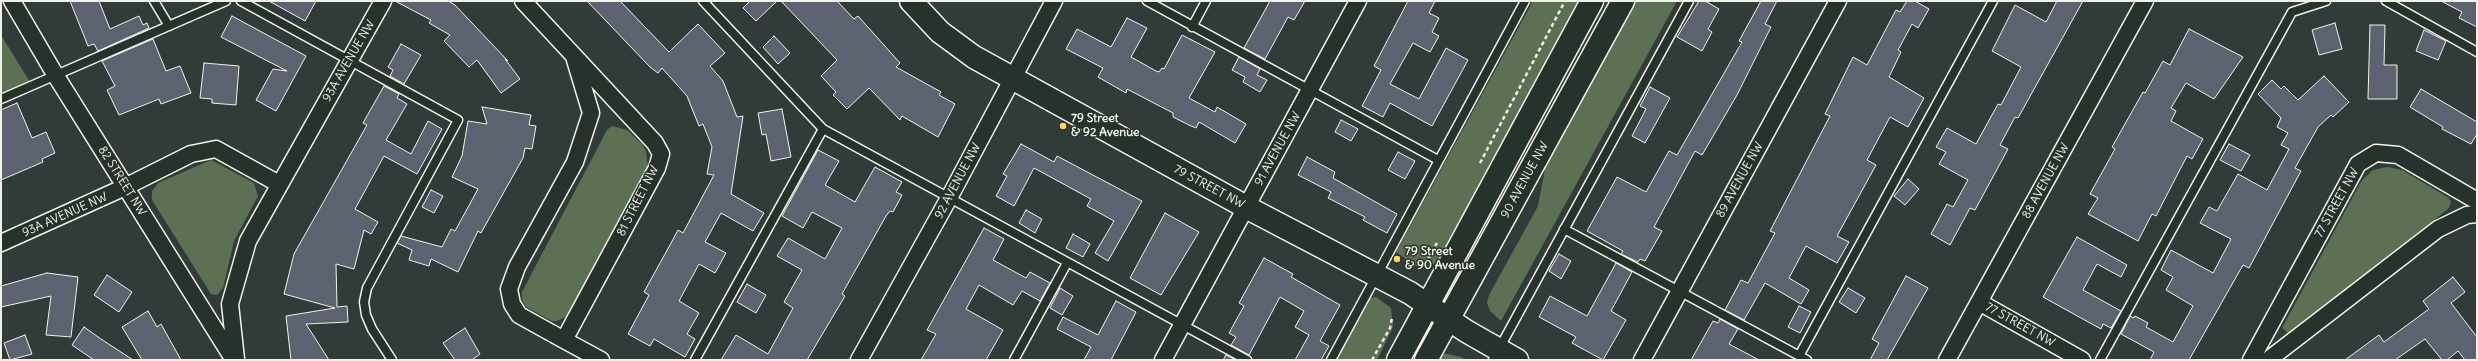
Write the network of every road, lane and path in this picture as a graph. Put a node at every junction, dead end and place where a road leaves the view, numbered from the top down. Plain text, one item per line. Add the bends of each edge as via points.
1 (12, 1) edge
2 (154, 1) edge
3 (226, 1) edge
4 (240, 1) edge
5 (384, 1) edge
6 (523, 1) edge
7 (703, 1) edge
8 (911, 1) edge
9 (1054, 1) edge
10 (1147, 1) edge
11 (1206, 1) edge
12 (1358, 1) edge
13 (1525, 1) edge
14 (1565, 1) edge
15 (1592, 1) edge
16 (1623, 1) edge
17 (1689, 1) edge
18 (1838, 1) edge
19 (1993, 1) edge
20 (2145, 1) edge
21 (2326, 1) edge
22 (2386, 1) edge
23 (169, 26) junction
24 (1192, 27) junction
25 (2477, 52) edge
26 (574, 56) junction
27 (350, 60) junction
28 (56, 76) junction
29 (1013, 80) junction
30 (1309, 91) junction
31 (1, 99) edge
32 (823, 129) junction
33 (1438, 160) junction
34 (1478, 166) dead end
35 (279, 184) junction
36 (125, 188) junction
37 (949, 198) junction
38 (2477, 201) edge
39 (1246, 207) junction
40 (2477, 214) edge
41 (1564, 229) junction
42 (1438, 242) dead end
43 (1, 243) edge
44 (1430, 262) dead end
45 (1067, 263) junction
46 (1377, 275) junction
47 (1679, 292) junction
48 (1979, 302) junction
49 (1428, 305) junction
50 (1392, 318) dead end
51 (1448, 319) junction
52 (1182, 325) junction
53 (564, 340) junction
54 (1495, 355) edge
55 (1799, 356) junction
56 (235, 360) edge
57 (392, 360) edge
58 (600, 360) edge
59 (695, 360) edge
60 (859, 360) edge
61 (1014, 360) edge
62 (1163, 360) edge
63 (1247, 360) edge
64 (1331, 360) edge
65 (1372, 360) edge
66 (1398, 360) edge
67 (1426, 360) edge
68 (1517, 360) edge
69 (1642, 360) edge
70 (1807, 360) edge
71 (1947, 360) edge
72 (2082, 360) edge
73 (2100, 360) edge
74 (2251, 360) edge
75 (2268, 360) edge

1 - 28 street, 82 STREET NW
2 - 23 lane
3 - 23 lane
4 - 27 lane
5 - 27 street, 93A AVENUE NW
6 - 26 street, 81 STREET NW
7 - 32 lane
8 - 29 main road, 79 STREET NW via 940,32 974,58
9 - 29 street, 92 AVENUE NW
10 - 24 lane
11 - 24 lane
12 - 30 street, 91 AVENUE NW
13 - 33 lane
14 - 34 path
15 - 49 main road
16 - 51 main road, 90 AVENUE NW
17 - 41 lane
18 - 47 street, 89 AVENUE NW
19 - 55 lane
20 - 48 street, 88 AVENUE NW
21 - 73 lane via 2292,12
22 - 25 lane
23 - 28 lane
24 - 30 lane
26 - 53 street, 81 STREET NW via 591,113 575,162 517,267 509,289 512,304 519,315
26 - 53 street, 81 STREET NW via 655,143 661,154 657,168
27 - 35 street, 93A AVENUE NW
27 - 57 lane via 458,120 367,288 364,302 366,315
28 - 31 lane
28 - 36 street, 82 STREET NW
29 - 37 street, 92 AVENUE NW
29 - 39 main road, 79 STREET NW
30 - 33 lane
30 - 39 street, 91 AVENUE NW
32 - 37 lane
32 - 59 lane
33 - 46 lane
35 - 36 street, 93A AVENUE NW via 216,149 191,154
35 - 56 street, 93A AVENUE NW via 248,241 230,304
36 - 43 street, 93A AVENUE NW
36 - 56 street, 82 STREET NW
37 - 45 lane
37 - 60 street, 92 AVENUE NW
38 - 74 street, 77 STREET NW via 2398,155 2376,153 2358,164
39 - 46 main road, 79 STREET NW
39 - 52 street, 91 AVENUE NW
40 - 75 street via 2467,215 2438,228
41 - 47 lane
41 - 54 lane
42 - 44 path via 1429,254
45 - 52 lane
45 - 61 lane
46 - 49 main road, 79 STREET NW
46 - 64 lane
47 - 55 lane
47 - 69 street, 89 AVENUE NW
48 - 71 street, 88 AVENUE NW
48 - 72 street, 77 STREET NW
49 - 51 main road, 79 STREET NW
49 - 66 main road
50 - 65 path via 1390,328
51 - 54 main road, 79 STREET NW
51 - 67 main road, 90 AVENUE NW
52 - 62 street, 91 AVENUE NW
52 - 63 lane
53 - 58 street, 81 STREET NW
54 - 68 main road, 79 STREET NW
55 - 70 lane

